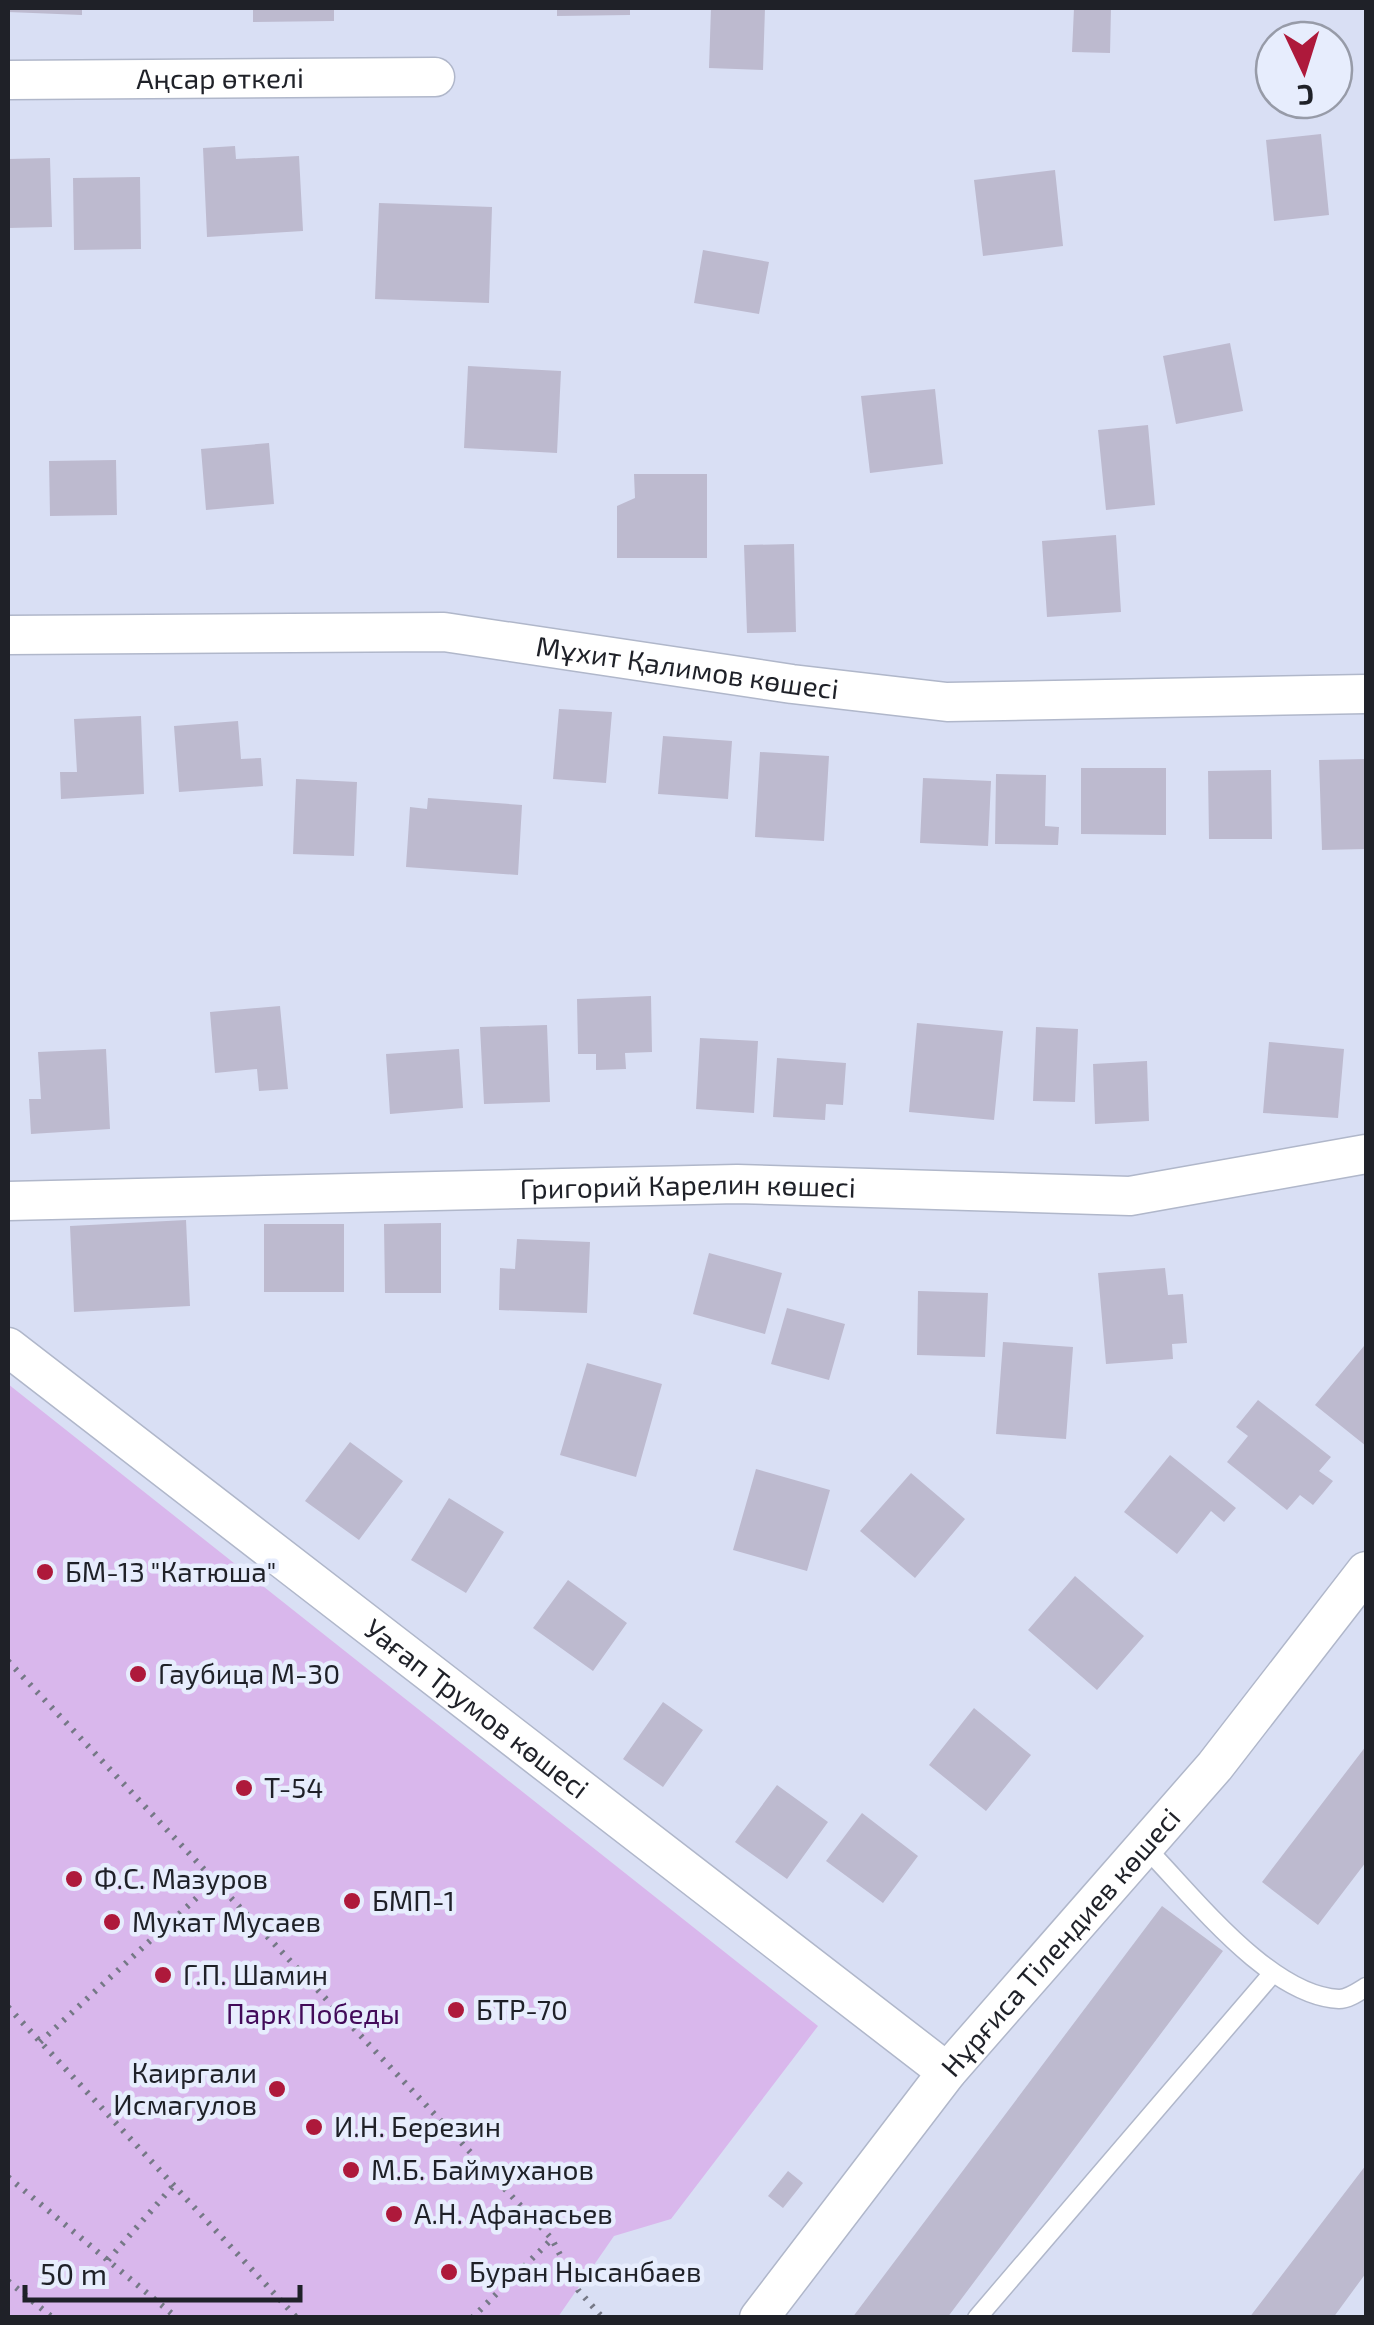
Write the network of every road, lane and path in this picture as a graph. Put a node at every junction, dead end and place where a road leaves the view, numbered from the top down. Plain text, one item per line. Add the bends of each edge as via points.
1 (435, 77) dead end
2 (8, 80) edge
3 (8, 635) edge
4 (1366, 694) edge
5 (1366, 1154) edge
6 (8, 1202) edge
7 (8, 1347) edge
8 (1366, 1572) edge
9 (8, 1664) edge
10 (1142, 1844) junction
11 (215, 1881) junction
12 (1272, 1974) junction
13 (1366, 1987) edge
14 (8, 2006) edge
15 (40, 2042) junction
16 (946, 2072) junction
17 (8, 2176) edge
18 (173, 2186) junction
19 (552, 2239) junction
20 (108, 2260) junction
21 (8, 2280) edge
22 (53, 2318) edge
23 (177, 2318) edge
24 (297, 2318) edge
25 (472, 2318) edge
26 (602, 2318) edge
27 (759, 2318) edge
28 (977, 2318) edge

1 - 2 street, Аңсар өткелі
3 - 4 street, Мұхит Қалимов көшесі via 444,632 947,702
5 - 6 street, Григорий Карелин көшесі via 1130,1196 737,1184
7 - 16 street, Уағап Трумов көшесі
8 - 10 street, Нұрғиса Тілендиев көшесі via 1214,1766
9 - 11 path
10 - 12 lane
10 - 16 street, Нұрғиса Тілендиев көшесі
11 - 15 path
11 - 19 path
12 - 13 lane via 1343,2000
12 - 28 lane
14 - 15 path
15 - 18 path
16 - 27 street, Нұрғиса Тілендиев көшесі
17 - 20 path
18 - 20 path
18 - 24 path
19 - 25 path
19 - 26 path via 578,2290
20 - 23 path
21 - 22 path

